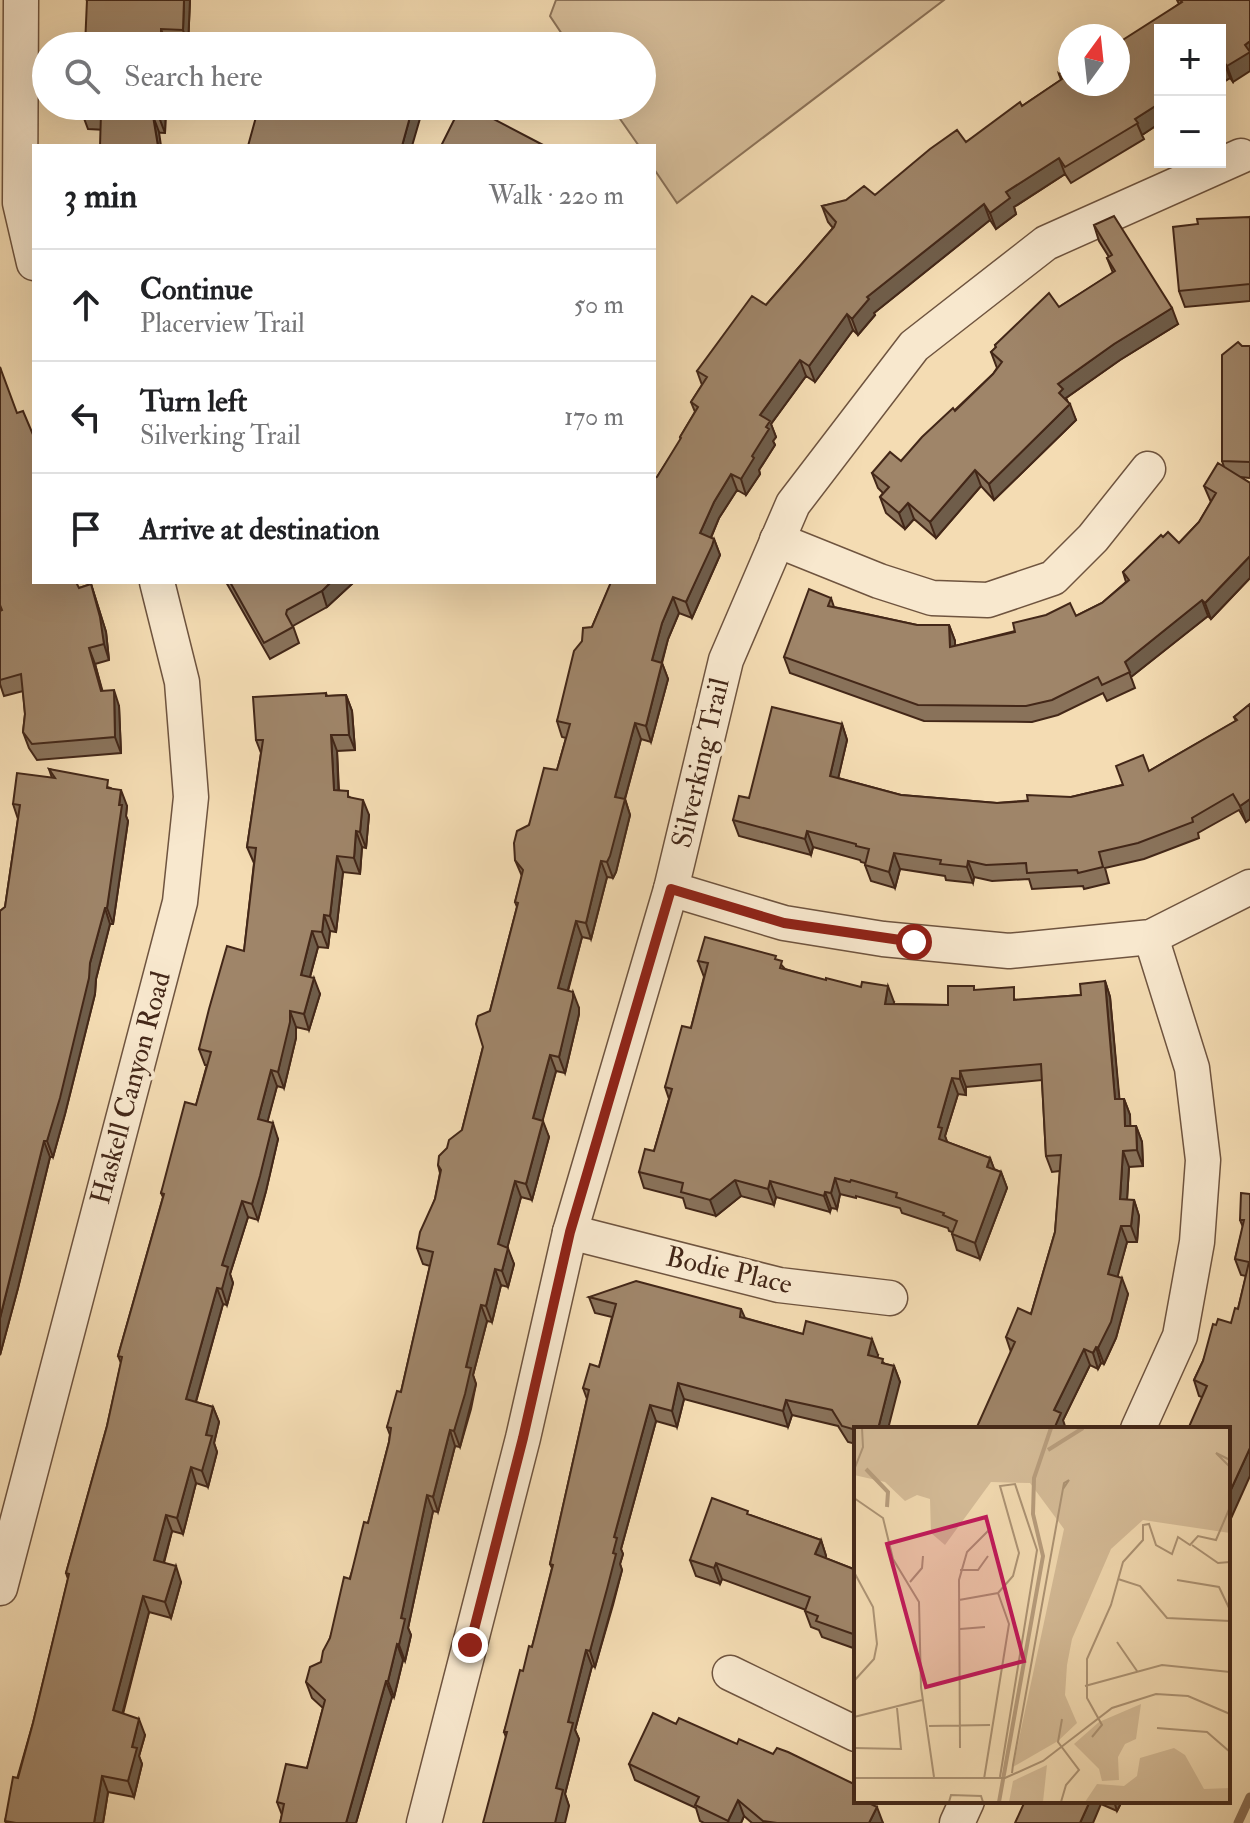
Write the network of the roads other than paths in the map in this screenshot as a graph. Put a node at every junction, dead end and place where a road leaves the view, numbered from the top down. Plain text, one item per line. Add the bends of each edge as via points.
1 (21, 0) edge
2 (1241, 156) dead end
3 (32, 254) edge
4 (1148, 469) dead end
5 (777, 540) junction
6 (158, 584) edge
7 (1250, 887) edge
8 (671, 889) junction
9 (1151, 937) junction
10 (570, 1232) junction
11 (890, 1298) dead end
12 (1139, 1427) edge
13 (0, 1588) edge
14 (730, 1673) dead end
15 (854, 1733) edge
16 (966, 1803) edge
17 (424, 1823) edge
18 (957, 1823) edge

1 - 3 street via 20,203
2 - 5 street, Silverking Trail via 1046,243 914,346 793,504
4 - 5 street via 1053,578 988,600 932,598
5 - 8 street, Silverking Trail via 726,660
6 - 13 street, Haskell Canyon Road via 182,682 191,797 180,902
7 - 9 street
8 - 9 street via 784,923 883,939 1009,951
8 - 10 street, Silverking Trail
9 - 12 street via 1192,1068 1203,1160 1197,1242 1180,1336
10 - 11 street, Bodie Place via 779,1285
10 - 17 street, Silverking Trail
14 - 15 street
16 - 18 street

